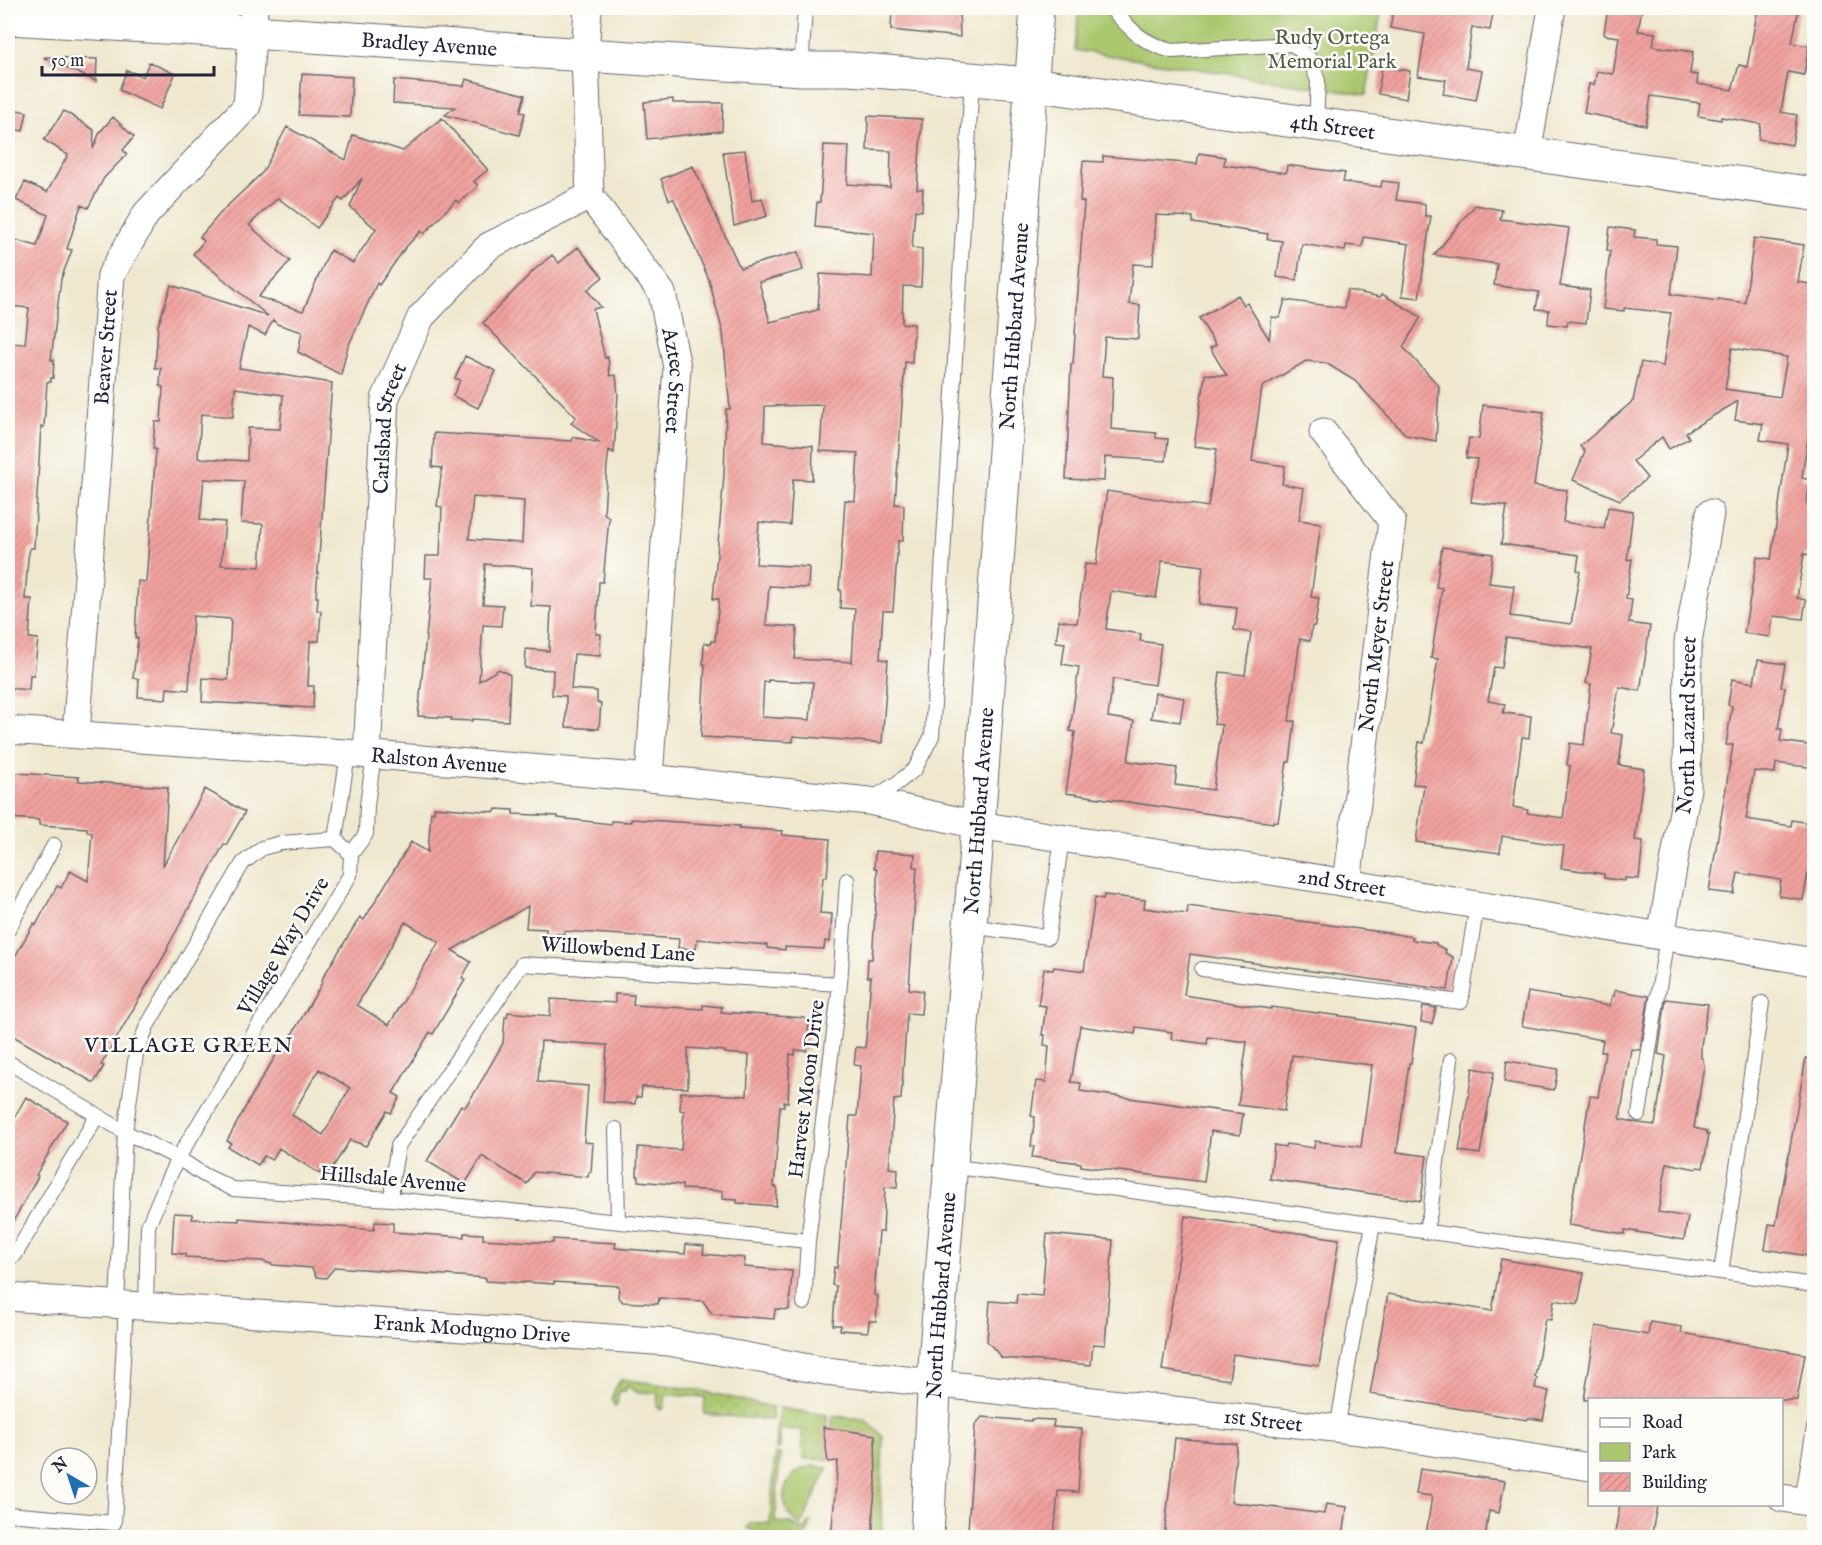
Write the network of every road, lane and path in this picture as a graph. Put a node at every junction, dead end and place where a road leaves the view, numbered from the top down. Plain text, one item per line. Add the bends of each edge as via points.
1 (588, 8) edge
2 (805, 8) edge
3 (1037, 8) edge
4 (1111, 8) edge
5 (1552, 8) edge
6 (8, 18) edge
7 (253, 20) edge
8 (585, 55) junction
9 (801, 69) junction
10 (850, 69) joint
11 (972, 80) junction
12 (1031, 84) junction
13 (1316, 124) junction
14 (1527, 154) junction
15 (1815, 194) edge
16 (590, 196) junction
17 (1323, 432) dead end
18 (1710, 513) dead end
19 (8, 730) edge
20 (76, 734) junction
21 (363, 755) junction
22 (649, 778) junction
23 (869, 801) junction
24 (978, 825) junction
25 (1062, 838) junction
26 (335, 839) junction
27 (54, 845) dead end
28 (351, 854) junction
29 (847, 880) dead end
30 (1347, 883) junction
31 (1478, 905) junction
32 (970, 926) junction
33 (8, 930) edge
34 (1664, 937) junction
35 (1815, 962) edge
36 (1202, 969) dead end
37 (840, 984) junction
38 (1762, 1003) dead end
39 (1450, 1060) dead end
40 (8, 1062) edge
41 (1639, 1114) dead end
42 (97, 1116) junction
43 (616, 1129) dead end
44 (125, 1132) junction
45 (178, 1158) junction
46 (950, 1166) junction
47 (392, 1199) junction
48 (618, 1220) junction
49 (1372, 1224) junction
50 (1425, 1231) junction
51 (808, 1241) junction
52 (15, 1255) dead end
53 (1721, 1272) junction
54 (1815, 1285) edge
55 (8, 1298) edge
56 (804, 1303) dead end
57 (130, 1305) junction
58 (933, 1384) junction
59 (1815, 1428) edge
60 (1337, 1429) junction
61 (1588, 1467) edge
62 (1799, 1501) edge
63 (8, 1514) edge
64 (927, 1538) edge

1 - 8 street
2 - 9 lane
3 - 12 street, North Hubbard Avenue
4 - 13 lane via 1137,36 1172,51 1293,44 1310,59 1318,81
5 - 14 street
6 - 7 street, Bradley Avenue
7 - 8 street, Bradley Avenue
7 - 20 street, Beaver Street via 247,106 146,214 111,274
8 - 9 street, Bradley Avenue
8 - 16 street
9 - 10 street, Bradley Avenue
10 - 11 street, 4th Street
11 - 12 street, 4th Street
11 - 23 lane via 932,736 915,769
12 - 13 street, 4th Street
12 - 24 street, North Hubbard Avenue
13 - 14 street, 4th Street
14 - 15 street, 4th Street
16 - 21 street, Carlsbad Street via 489,246 421,317 386,399
16 - 22 street, Aztec Street via 662,293 677,367
17 - 30 street, North Meyer Street via 1392,521
18 - 34 street, North Lazard Street via 1688,642 1687,789
19 - 20 street, Ralston Avenue
20 - 21 street, Ralston Avenue
21 - 22 street, Ralston Avenue
21 - 26 lane
21 - 28 lane via 366,834
22 - 23 street, Ralston Avenue
23 - 24 street, 2nd Street
24 - 25 street, 2nd Street
24 - 32 street, North Hubbard Avenue
25 - 30 street, 2nd Street
25 - 32 lane via 1048,937
26 - 28 lane
26 - 44 lane, Village Way Drive via 281,843 262,848 243,863 147,1026 136,1054
27 - 33 lane
28 - 45 lane, Village Way Drive via 350,875
29 - 37 lane, Harvest Moon Drive
30 - 31 street, 2nd Street
31 - 34 street, 2nd Street
31 - 36 lane via 1461,1002
32 - 46 street, North Hubbard Avenue
34 - 35 street, 2nd Street
34 - 41 lane
37 - 47 lane, Willowbend Lane via 522,963 398,1146
37 - 51 lane, Harvest Moon Drive
38 - 53 lane
39 - 50 lane
40 - 42 lane, Hillsdale Avenue
42 - 44 lane, Hillsdale Avenue
42 - 52 lane
43 - 48 lane
44 - 45 lane, Hillsdale Avenue
44 - 57 lane, Village Way Drive
45 - 47 lane, Hillsdale Avenue via 233,1189
45 - 57 lane, Village Way Drive via 148,1226
46 - 49 lane
46 - 58 street, North Hubbard Avenue
47 - 48 lane, Hillsdale Avenue
48 - 51 lane, Hillsdale Avenue
49 - 50 lane
49 - 60 lane
50 - 53 lane
51 - 56 lane, Harvest Moon Drive
53 - 54 lane
55 - 57 street, Frank Modugno Drive
57 - 58 street, Frank Modugno Drive via 669,1342 825,1371
57 - 63 lane via 114,1523
58 - 60 street, 1st Street
58 - 64 street, North Hubbard Avenue
59 - 62 lane
60 - 61 street, 1st Street

